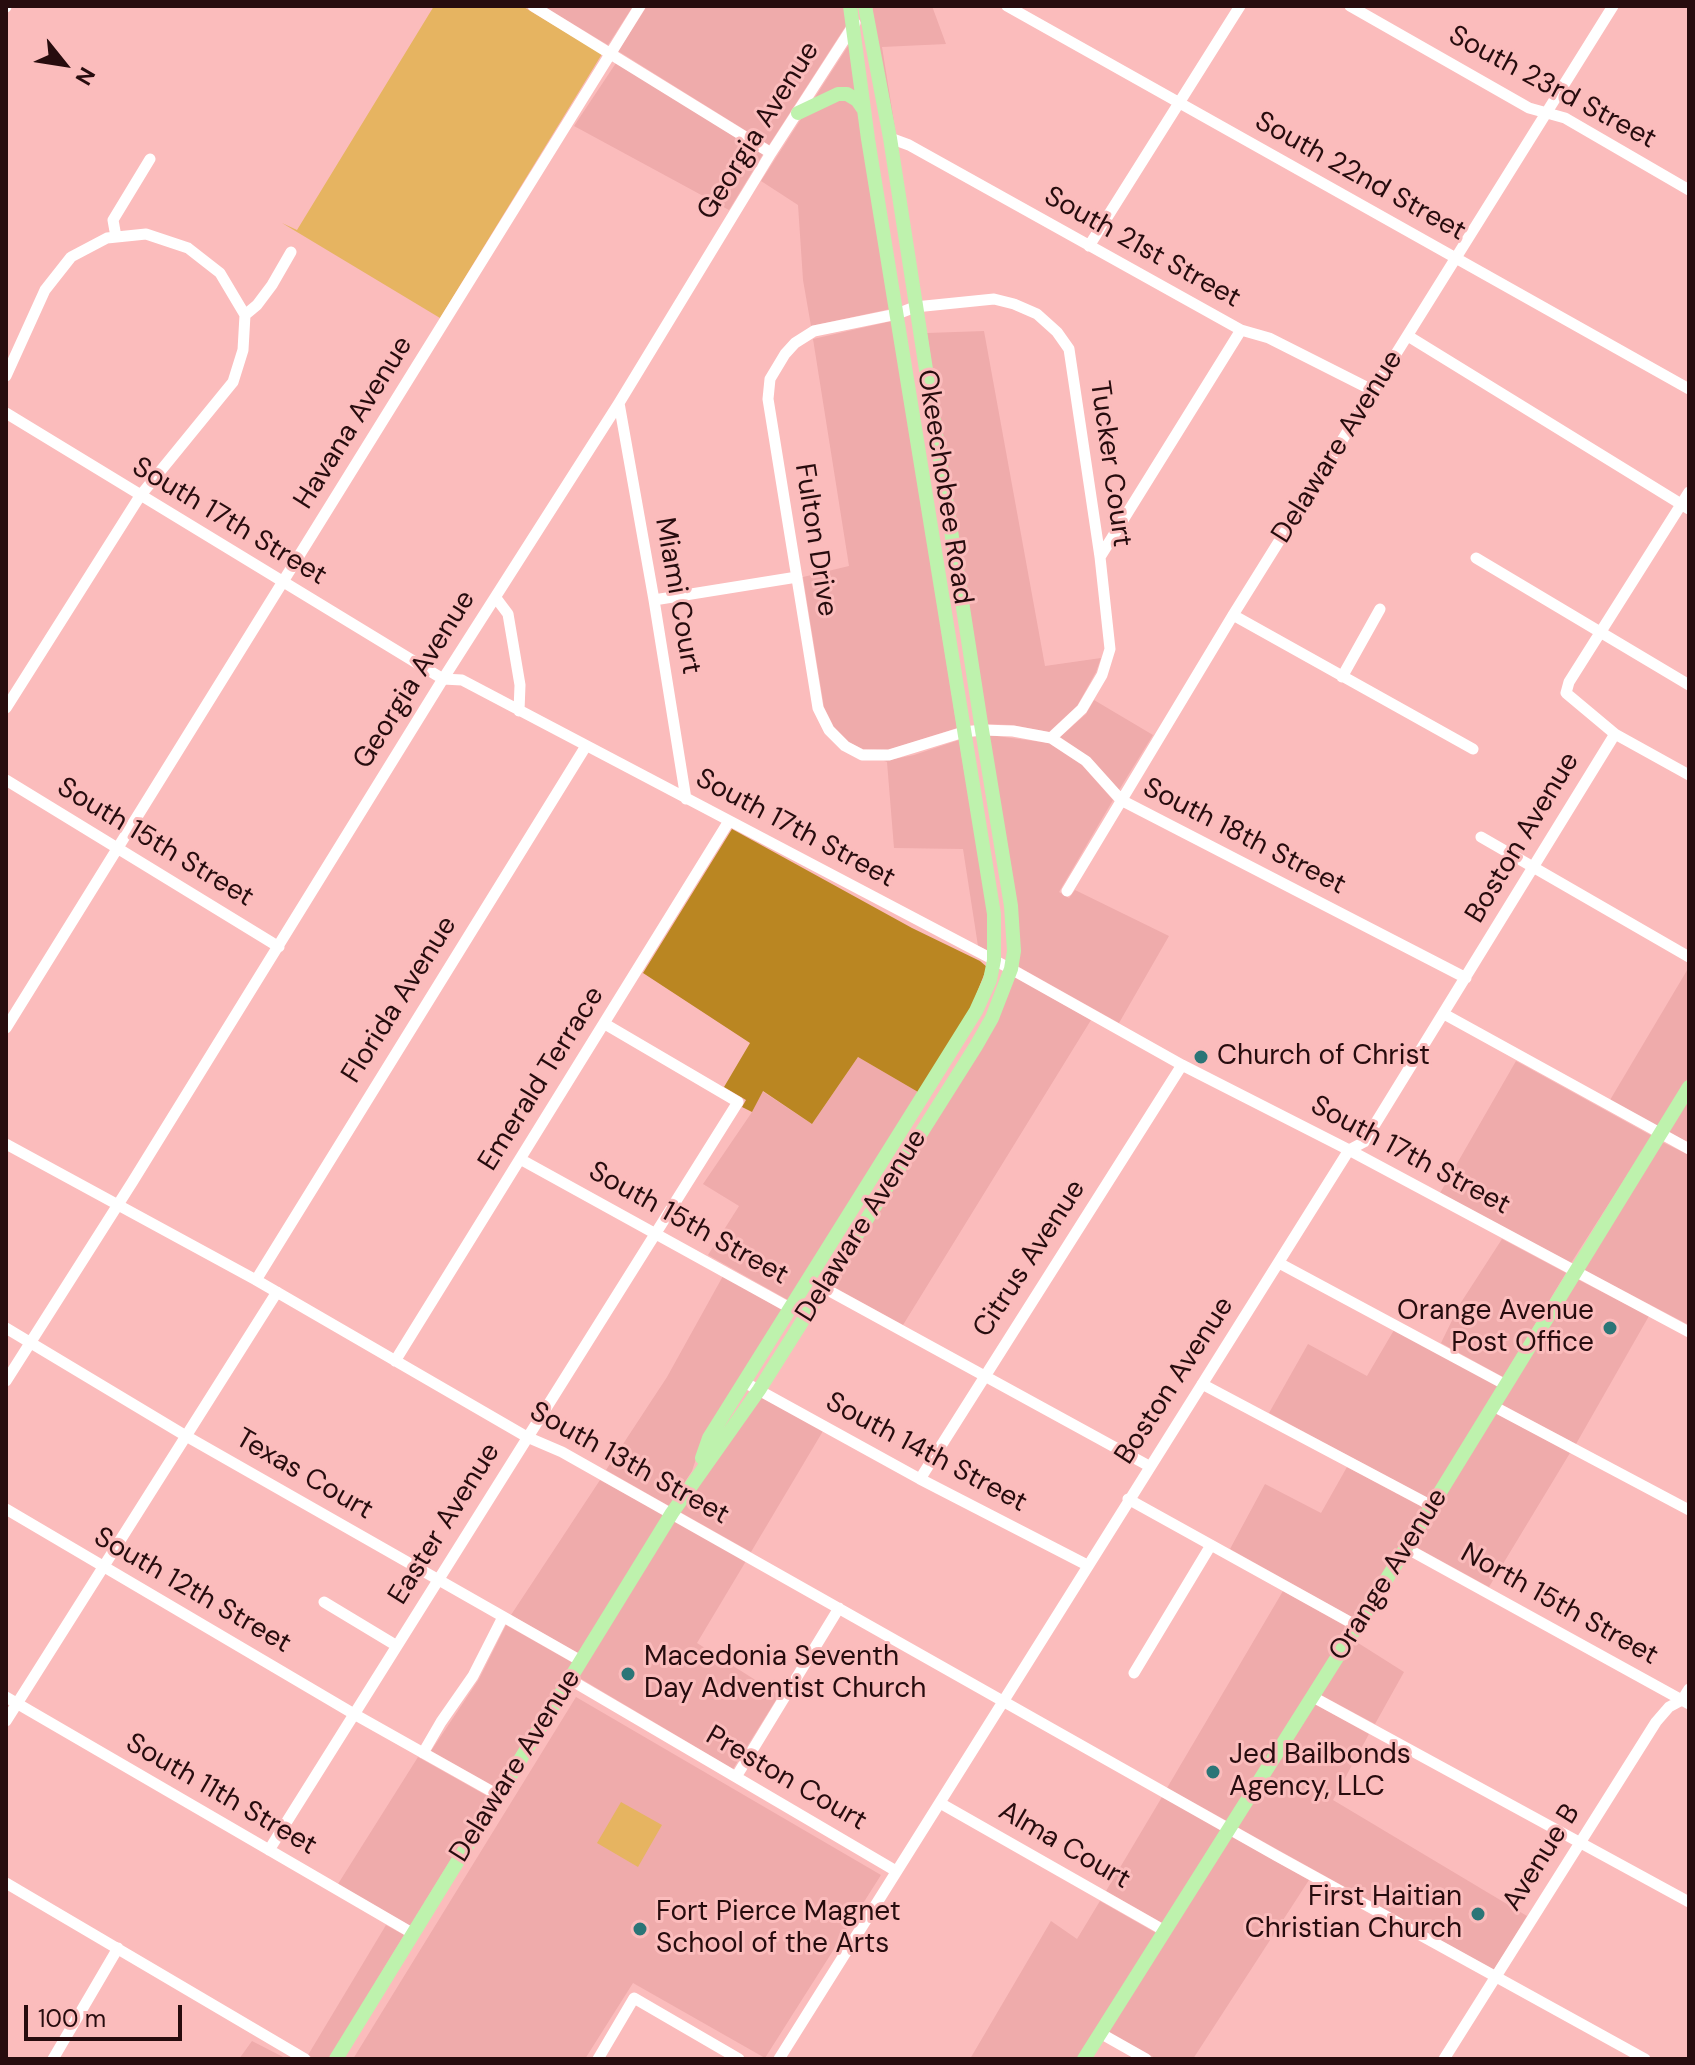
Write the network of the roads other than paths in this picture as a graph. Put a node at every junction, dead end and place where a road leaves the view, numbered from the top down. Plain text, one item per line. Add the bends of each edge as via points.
1 (533, 6) edge
2 (640, 6) edge
3 (850, 6) edge
4 (1007, 6) edge
5 (1240, 6) edge
6 (1350, 6) edge
7 (1613, 6) edge
8 (866, 7) edge
9 (853, 26) junction
10 (610, 53) junction
11 (1178, 103) junction
12 (864, 110) junction
13 (798, 113) junction
14 (1546, 115) junction
15 (890, 138) junction
16 (771, 153) junction
17 (150, 159) dead end
18 (1689, 190) edge
19 (116, 237) junction
20 (1089, 246) junction
21 (291, 252) dead end
22 (1457, 258) junction
23 (915, 307) junction
24 (897, 314) junction
25 (245, 315) junction
26 (1241, 330) junction
27 (1408, 336) junction
28 (6, 376) edge
29 (1689, 389) edge
30 (1374, 391) junction
31 (619, 403) junction
32 (6, 413) edge
33 (1689, 492) edge
34 (140, 496) junction
35 (1685, 507) edge
36 (1100, 557) junction
37 (1476, 558) dead end
38 (797, 577) junction
39 (283, 583) junction
40 (496, 598) junction
41 (654, 600) junction
42 (1380, 609) dead end
43 (1233, 615) junction
44 (1600, 634) junction
45 (1342, 677) junction
46 (443, 679) junction
47 (1689, 685) edge
48 (6, 708) edge
49 (519, 711) junction
50 (982, 730) junction
51 (964, 732) junction
52 (1615, 734) junction
53 (1051, 738) junction
54 (586, 746) junction
55 (1473, 749) dead end
56 (1689, 775) edge
57 (6, 780) edge
58 (686, 799) junction
59 (1121, 800) junction
60 (729, 821) junction
61 (1481, 837) dead end
62 (118, 849) junction
63 (1534, 867) junction
64 (1067, 891) dead end
65 (279, 947) junction
66 (1689, 957) edge
67 (994, 960) junction
68 (1011, 969) junction
69 (1466, 978) junction
70 (1444, 1014) junction
71 (605, 1024) junction
72 (6, 1028) edge
73 (1182, 1065) junction
74 (1689, 1087) edge
75 (1660, 1134) junction
76 (6, 1144) edge
77 (1689, 1149) edge
78 (1349, 1150) junction
79 (520, 1159) junction
80 (118, 1205) junction
81 (658, 1233) junction
82 (1279, 1263) junction
83 (1574, 1271) junction
84 (256, 1280) junction
85 (824, 1288) junction
86 (277, 1292) junction
87 (790, 1308) junction
88 (6, 1328) edge
89 (1689, 1332) edge
90 (30, 1342) junction
91 (395, 1361) junction
92 (984, 1375) junction
93 (6, 1381) edge
94 (744, 1382) junction
95 (1202, 1384) junction
96 (1506, 1385) junction
97 (759, 1390) junction
98 (1493, 1406) junction
99 (186, 1436) junction
100 (527, 1437) junction
101 (1149, 1466) junction
102 (697, 1474) junction
103 (920, 1479) junction
104 (1128, 1499) junction
105 (1432, 1506) junction
106 (6, 1509) edge
107 (1689, 1510) edge
108 (672, 1513) junction
109 (1211, 1545) junction
110 (1406, 1548) junction
111 (1087, 1565) junction
112 (103, 1567) junction
113 (439, 1580) junction
114 (324, 1602) dead end
115 (839, 1608) junction
116 (503, 1617) junction
117 (1357, 1626) junction
118 (397, 1646) junction
119 (581, 1661) junction
120 (1134, 1673) dead end
121 (569, 1679) junction
122 (1689, 1689) edge
123 (1313, 1697) junction
124 (11, 1700) edge
125 (1002, 1700) junction
126 (1686, 1702) edge
127 (354, 1714) junction
128 (6, 1721) edge
129 (423, 1753) junction
130 (736, 1777) junction
131 (498, 1795) junction
132 (940, 1803) junction
133 (1229, 1829) junction
134 (1579, 1843) junction
135 (269, 1850) junction
136 (896, 1871) junction
137 (6, 1883) edge
138 (1689, 1902) edge
139 (1165, 1931) junction
140 (412, 1933) junction
141 (118, 1948) junction
142 (1497, 1978) junction
143 (1100, 2033) junction
144 (53, 2059) edge
145 (305, 2059) edge
146 (336, 2059) edge
147 (598, 2059) edge
148 (739, 2059) edge
149 (779, 2059) edge
150 (1084, 2059) edge
151 (1146, 2059) edge
152 (1444, 2059) edge
153 (1645, 2059) edge

1 - 10 street
2 - 10 street, Havana Avenue
3 - 9 main road, Okeechobee Road
4 - 11 street, South 22nd Street
5 - 11 street
6 - 14 street, South 23rd Street
7 - 14 street, Delaware Avenue
8 - 9 street, Georgia Avenue
8 - 15 main road, Okeechobee Road
9 - 12 main road, Okeechobee Road
9 - 13 street, Georgia Avenue
10 - 16 street
10 - 39 street, Havana Avenue
11 - 20 street
11 - 22 street, South 22nd Street
12 - 13 main road via 857,100 838,94
12 - 24 main road, Okeechobee Road
13 - 16 street, Georgia Avenue
14 - 18 street, South 23rd Street via 1565,118
14 - 22 street, Delaware Avenue
15 - 20 street, South 21st Street
15 - 23 main road, Okeechobee Road
16 - 31 street, Georgia Avenue
17 - 19 street via 113,220
19 - 25 street via 146,234 188,248 220,273
19 - 28 street via 71,257 45,290
20 - 26 street, South 21st Street
21 - 25 street via 272,285
22 - 27 street, Delaware Avenue
22 - 29 street, South 22nd Street
23 - 24 street, Fulton Drive
23 - 36 street, Tucker Court via 994,299 1037,314 1057,332 1069,349
23 - 50 main road, Okeechobee Road
24 - 38 street, Fulton Drive via 814,331 795,343 770,379 768,399
24 - 51 main road, Okeechobee Road
25 - 34 street via 243,350 233,382
26 - 30 street, South 21st Street via 1269,338
26 - 36 street
27 - 30 street, Delaware Avenue
27 - 35 street
30 - 43 street, Delaware Avenue
31 - 40 street, Georgia Avenue
31 - 41 street, Miami Court
32 - 34 street, South 17th Street
33 - 35 street
34 - 39 street, South 17th Street
34 - 48 street
35 - 44 street
36 - 53 street, Tucker Court via 1110,649 1082,709
37 - 44 street
38 - 41 street
38 - 51 street, Fulton Drive via 818,708 845,746 862,755 889,755
39 - 46 street, South 17th Street
39 - 62 street, Havana Avenue
40 - 46 street, Georgia Avenue
40 - 49 street via 508,614
41 - 58 street, Miami Court
42 - 45 street
43 - 45 street
43 - 59 street, Delaware Avenue
44 - 47 street
44 - 52 street via 1566,693
45 - 55 street
46 - 49 street, South 17th Street via 462,680
46 - 65 street, Georgia Avenue
49 - 54 street, South 17th Street
50 - 51 street, South 18th Street
50 - 53 street, South 18th Street
50 - 68 main road, Okeechobee Road via 1011,906
51 - 67 main road, Okeechobee Road via 994,914
52 - 56 street
52 - 63 street, Boston Avenue
53 - 59 street, South 18th Street via 1086,761
54 - 58 street, South 17th Street
54 - 84 street, Florida Avenue
57 - 62 street, South 15th Street
58 - 60 street, South 17th Street
59 - 64 street, Delaware Avenue
59 - 69 street, South 18th Street
60 - 67 street, South 17th Street
60 - 71 street, Emerald Terrace
61 - 63 street
62 - 65 street, South 15th Street
62 - 72 street, Havana Avenue
63 - 66 street
63 - 69 street, Boston Avenue
65 - 80 street, Georgia Avenue
67 - 68 street, South 17th Street
67 - 87 main road, Delaware Avenue via 976,1011
68 - 73 street, South 17th Street
68 - 85 main road, Delaware Avenue via 992,1018
69 - 70 street, Boston Avenue
70 - 75 street
70 - 78 street, Boston Avenue via 1364,1142
71 - 79 street, Emerald Terrace
71 - 81 street, Easter Avenue via 738,1102
73 - 78 street, South 17th Street
73 - 92 street, Citrus Avenue
74 - 75 main road, Orange Avenue
75 - 77 street
75 - 83 main road, Orange Avenue
76 - 80 street, South 13th Street
78 - 82 street, Boston Avenue
78 - 83 street, South 17th Street
79 - 81 street, South 15th Street
79 - 91 street, Emerald Terrace
80 - 84 street, South 13th Street
80 - 90 street, Georgia Avenue
81 - 87 street, South 15th Street
81 - 100 street, Easter Avenue
82 - 95 street, Boston Avenue
82 - 96 street
83 - 89 street, South 17th Street
83 - 96 main road, Orange Avenue
84 - 86 street, South 13th Street
85 - 92 street, South 15th Street
85 - 97 main road, Delaware Avenue
86 - 91 street, South 13th Street
86 - 99 street
87 - 94 main road, Delaware Avenue
88 - 90 street, Texas Court
90 - 93 street, Georgia Avenue
90 - 99 street, Texas Court
91 - 100 street, South 13th Street
92 - 101 street, South 15th Street
92 - 103 street, Citrus Avenue
94 - 97 street, South 14th Street
94 - 102 main road, Delaware Avenue via 709,1438
95 - 101 street, Boston Avenue
95 - 105 street
96 - 98 main road, Orange Avenue
97 - 102 main road, Delaware Avenue
97 - 103 street, South 14th Street
98 - 105 main road, Orange Avenue
98 - 107 street
99 - 112 street
99 - 113 street, Texas Court
100 - 108 street, South 13th Street
100 - 113 street, Easter Avenue
101 - 104 street, Boston Avenue
102 - 108 main road, Delaware Avenue
103 - 111 street, South 14th Street
104 - 109 street
104 - 111 street, Boston Avenue
105 - 110 main road, Orange Avenue
106 - 112 street, South 12th Street
108 - 115 street, South 13th Street
108 - 119 main road, Delaware Avenue
109 - 117 street
109 - 120 street
110 - 117 main road, Orange Avenue
110 - 126 street, North 15th Street
111 - 125 street, Boston Avenue
112 - 124 street
112 - 127 street, South 12th Street
113 - 116 street, Texas Court
113 - 118 street, Easter Avenue
114 - 118 street
115 - 125 street, South 13th Street
115 - 130 street
116 - 119 street, Texas Court
116 - 129 street via 473,1676
117 - 123 main road, Orange Avenue
118 - 127 street, Easter Avenue
119 - 121 main road, Delaware Avenue
121 - 130 street, Preston Court
121 - 131 main road, Delaware Avenue
122 - 126 street, Avenue B
123 - 133 main road, Orange Avenue
123 - 134 street
124 - 128 street
124 - 135 street, South 11th Street
125 - 132 street, Boston Avenue
125 - 133 street, South 13th Street
126 - 134 street, Avenue B via 1669,1707 1656,1722
127 - 129 street, South 12th Street
127 - 135 street, Easter Avenue
129 - 131 street, South 12th Street
130 - 136 street, Preston Court
131 - 140 main road, Delaware Avenue
132 - 136 street, Boston Avenue
132 - 139 street, Alma Court
133 - 139 main road, Orange Avenue
133 - 142 street, South 13th Street
134 - 138 street
134 - 142 street, Avenue B
135 - 140 street, South 11th Street
136 - 149 street, Boston Avenue
137 - 141 street
139 - 143 main road, Orange Avenue
140 - 146 main road, Delaware Avenue
141 - 144 street
141 - 145 street
142 - 152 street, Avenue B
142 - 153 street, South 13th Street
143 - 150 main road, Orange Avenue
143 - 151 street
147 - 148 street via 634,1998

